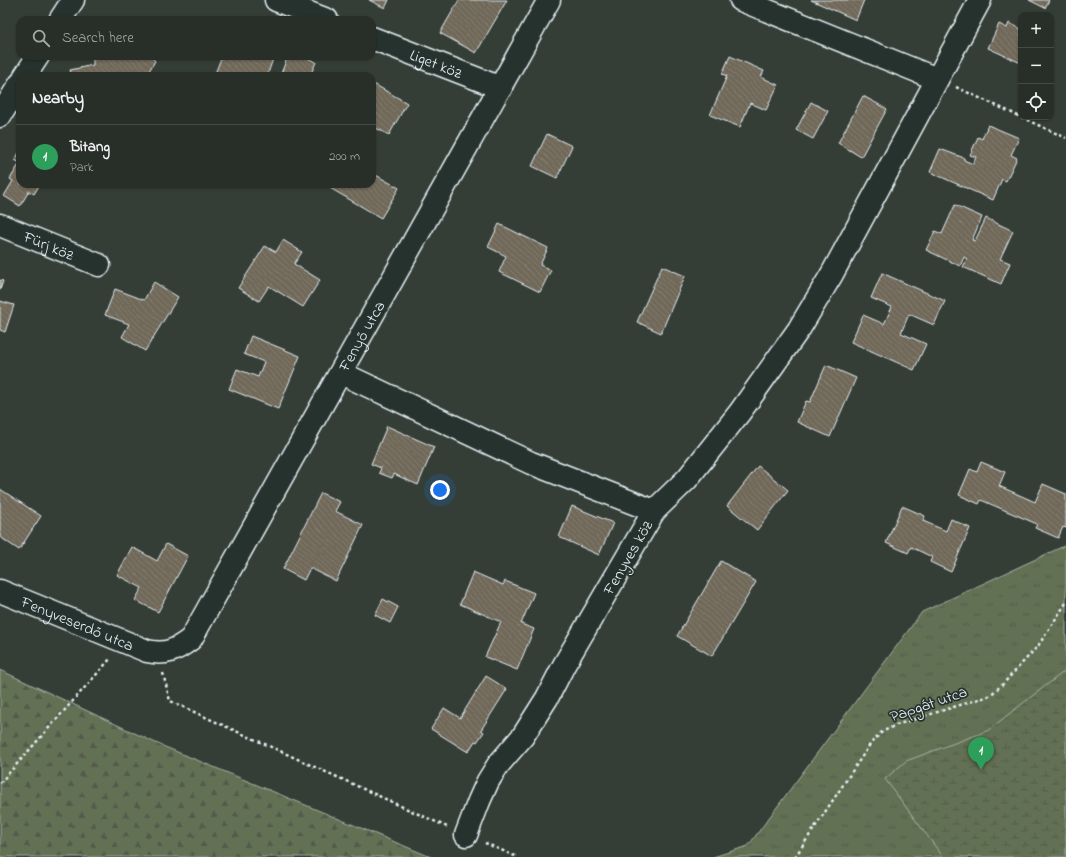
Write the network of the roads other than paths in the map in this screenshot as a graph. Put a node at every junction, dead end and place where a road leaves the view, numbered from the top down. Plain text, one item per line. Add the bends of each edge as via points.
1 (73, 0) edge
2 (276, 0) edge
3 (549, 0) edge
4 (741, 0) edge
5 (980, 0) edge
6 (63, 16) edge
7 (317, 16) edge
8 (376, 40) edge
9 (35, 60) edge
10 (28, 72) edge
11 (937, 79) junction
12 (501, 88) junction
13 (16, 90) edge
14 (0, 116) edge
15 (0, 225) edge
16 (98, 265) dead end
17 (341, 373) junction
18 (654, 511) junction
19 (0, 591) edge
20 (157, 653) joint
21 (466, 835) road end

1 - 6 street
2 - 7 street
3 - 12 street, Fenyő utca
4 - 11 street
5 - 11 street
8 - 12 street, Liget köz
9 - 10 street
11 - 18 street via 832,274 799,329 740,412 687,479
12 - 17 street, Fenyő utca
13 - 14 street
15 - 16 street, Fürj köz
17 - 18 street, Fenyves köz via 531,463
17 - 20 street, Fenyő utca via 191,640 169,652
18 - 21 street, Fenyves köz via 547,698 523,736 488,781
19 - 20 street, Fenyveserdő utca

